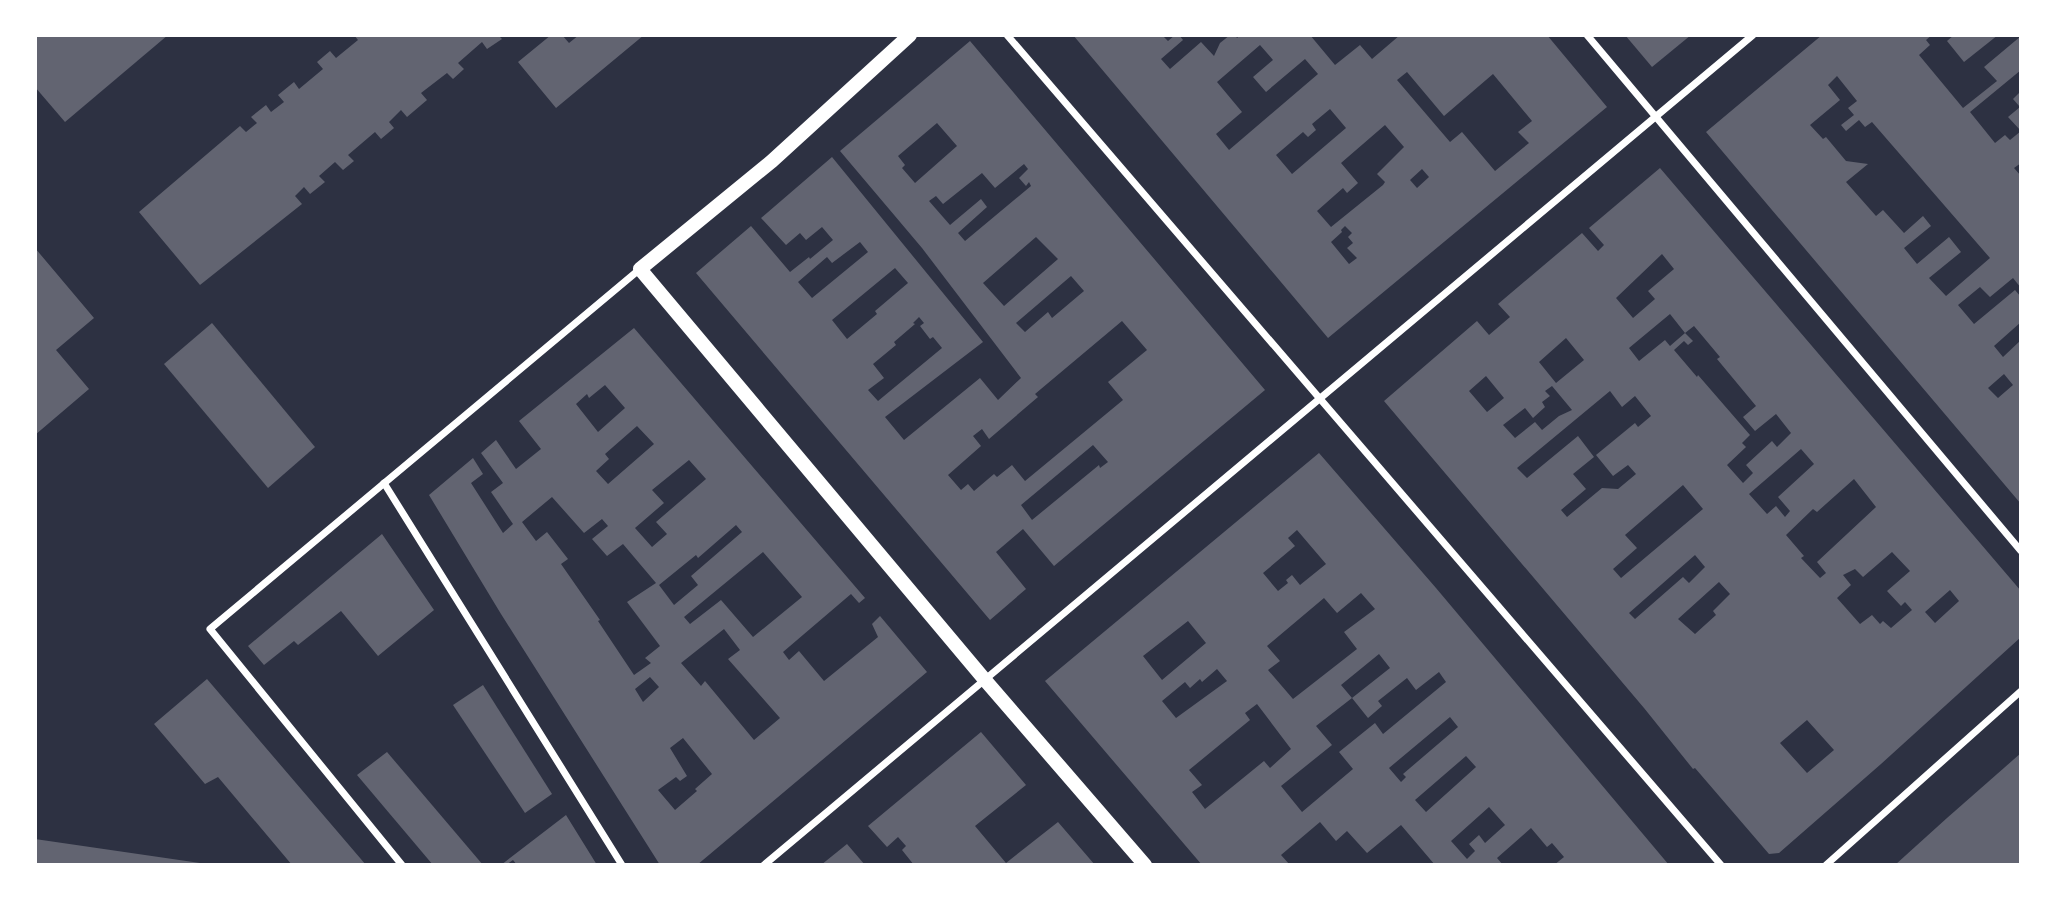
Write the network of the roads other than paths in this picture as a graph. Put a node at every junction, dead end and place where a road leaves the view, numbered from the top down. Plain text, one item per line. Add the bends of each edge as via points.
1 (910, 35) edge
2 (1007, 35) edge
3 (1587, 35) edge
4 (1753, 35) edge
5 (1655, 118) junction
6 (640, 269) junction
7 (1320, 399) junction
8 (384, 483) junction
9 (2021, 551) edge
10 (985, 680) junction
11 (2021, 691) edge
12 (402, 865) edge
13 (622, 865) edge
14 (764, 865) edge
15 (1145, 865) edge
16 (1721, 865) edge
17 (1826, 865) edge

1 - 6 main road via 772,161
2 - 7 street
3 - 5 street
4 - 5 street
5 - 7 street
5 - 9 street
6 - 8 street
6 - 10 main road
7 - 10 street
7 - 16 street
8 - 12 street via 210,629
8 - 13 street
10 - 14 street
10 - 15 main road
11 - 17 street

